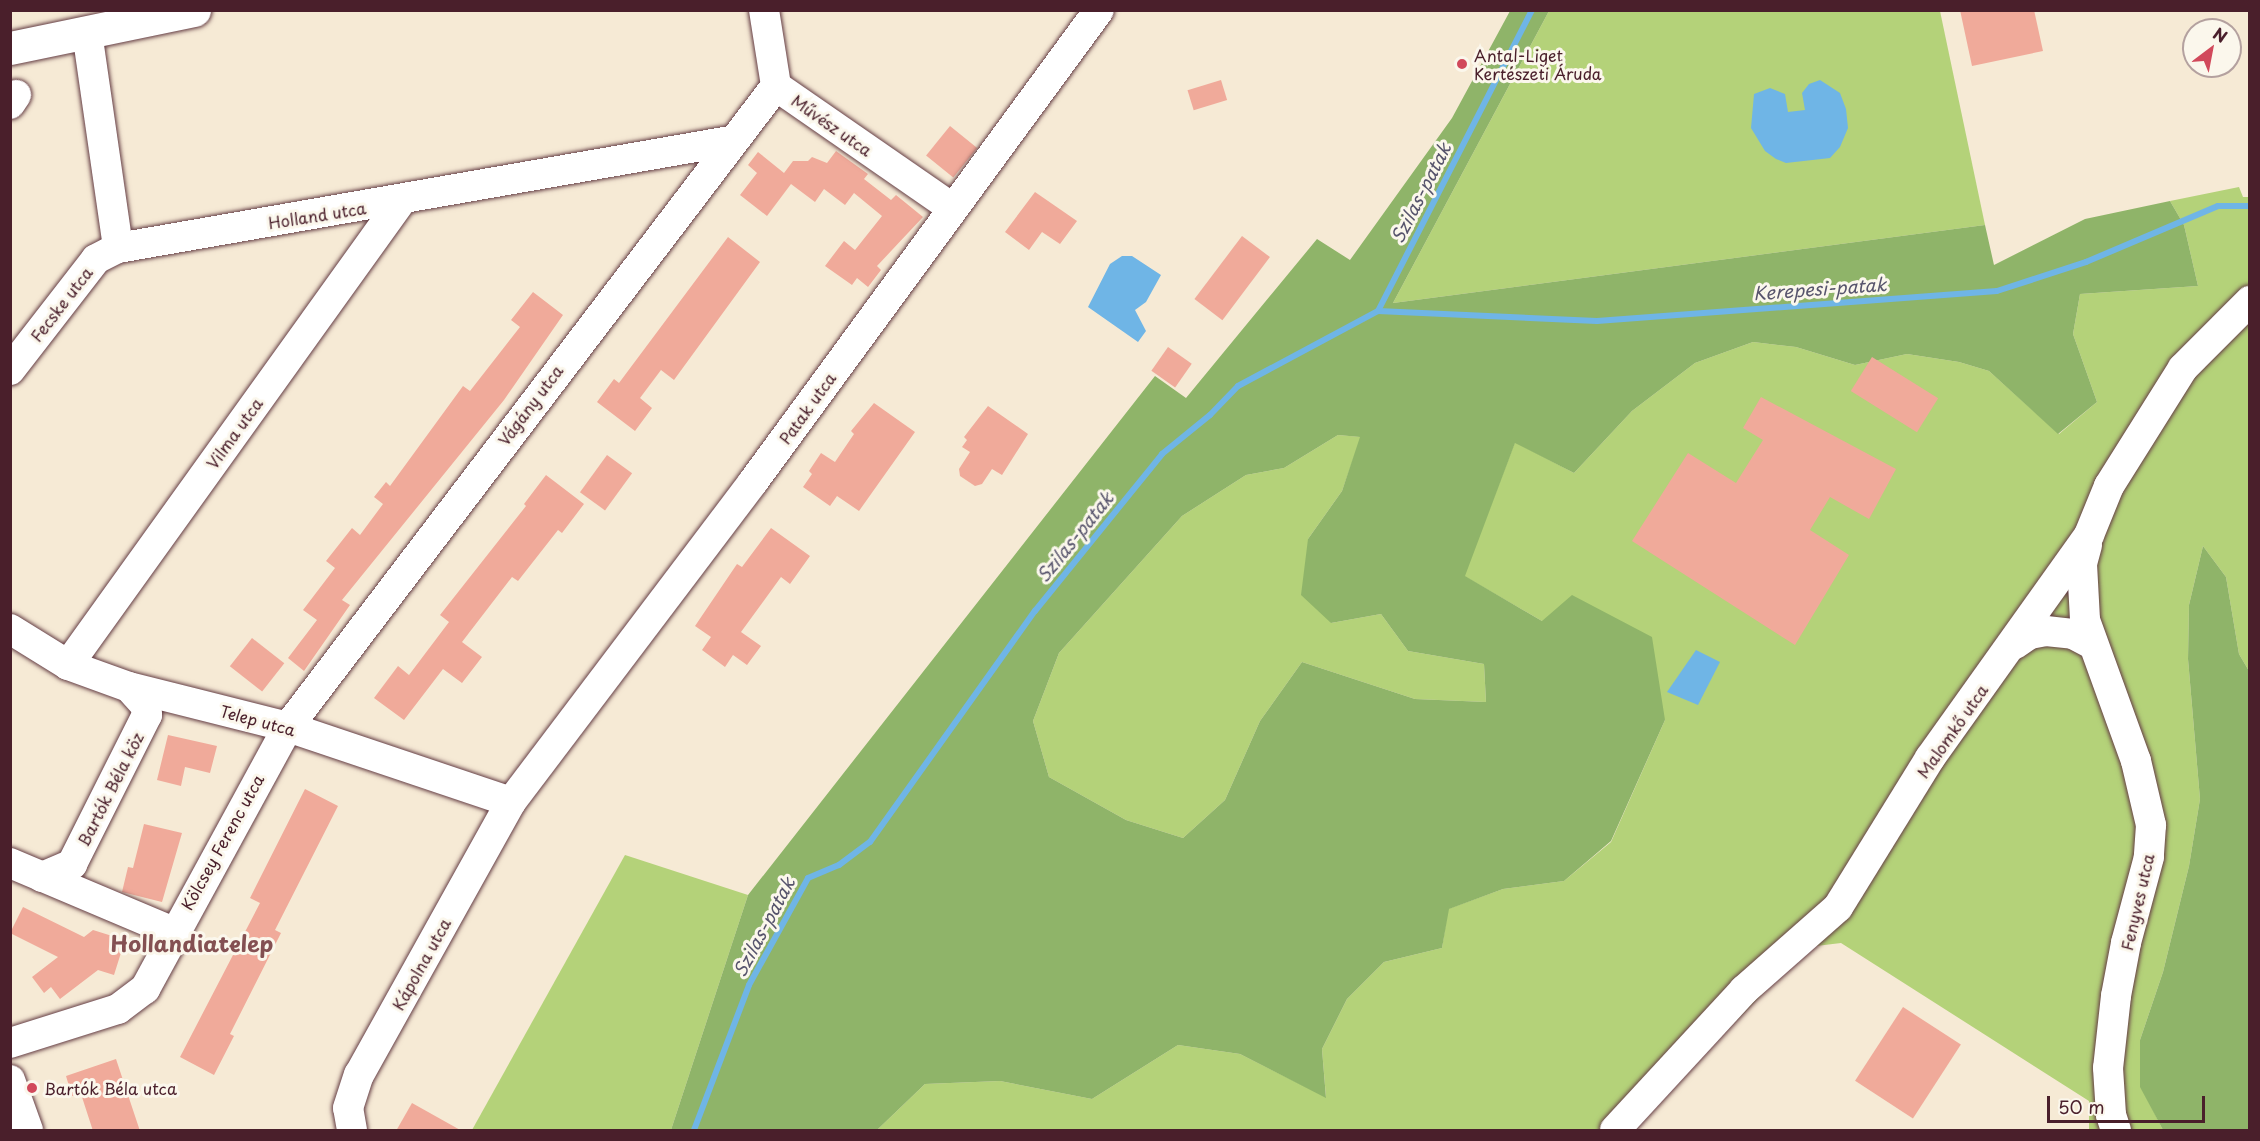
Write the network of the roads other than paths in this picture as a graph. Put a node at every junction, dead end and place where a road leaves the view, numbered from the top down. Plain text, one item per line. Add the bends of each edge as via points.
1 (194, 10) edge
2 (764, 10) edge
3 (1099, 10) edge
4 (87, 32) junction
5 (10, 48) edge
6 (776, 86) junction
7 (730, 141) junction
8 (401, 201) junction
9 (952, 208) junction
10 (118, 248) junction
11 (2250, 301) edge
12 (10, 370) edge
13 (2090, 535) junction
14 (10, 628) edge
15 (2015, 644) junction
16 (2092, 644) junction
17 (68, 664) junction
18 (129, 687) junction
19 (288, 727) junction
20 (511, 802) junction
21 (10, 863) edge
22 (42, 877) junction
23 (173, 932) junction
24 (10, 1042) edge
25 (10, 1080) edge
26 (28, 1131) edge
27 (352, 1131) edge
28 (1615, 1131) edge
29 (2116, 1131) edge

1 - 4 main road
2 - 6 street, Művész utca
3 - 9 street, Patak utca
4 - 5 main road
4 - 10 street
6 - 7 street, Vágány utca
6 - 9 street, Művész utca
7 - 8 street, Holland utca
7 - 19 street, Vágány utca
8 - 10 street, Holland utca
8 - 17 street, Vilma utca
9 - 20 street, Patak utca via 753,482
10 - 12 street, Fecske utca via 96,259
11 - 13 street, Malomkő utca via 2183,368 2109,486
13 - 15 street, Malomkő utca
13 - 16 street, Fenyves utca via 2082,564 2082,592
14 - 17 street, Telep utca
15 - 16 street via 2030,634 2046,631 2073,634
15 - 28 street, Malomkő utca via 1930,758 1838,907 1744,990
16 - 29 street, Fenyves utca via 2136,761 2151,825 2150,857 2126,944 2112,1037 2109,1097
17 - 18 street, Telep utca
18 - 19 street, Telep utca
18 - 22 street, Bartók Béla köz via 146,706 147,715 72,864
19 - 20 street, Telep utca
19 - 23 street, Kölcsey Ferenc utca
20 - 27 street, Kápolna utca via 359,1075 348,1108
21 - 22 street
22 - 23 street
23 - 24 street, Kölcsey Ferenc utca via 145,989 133,999 118,1009
25 - 26 street

